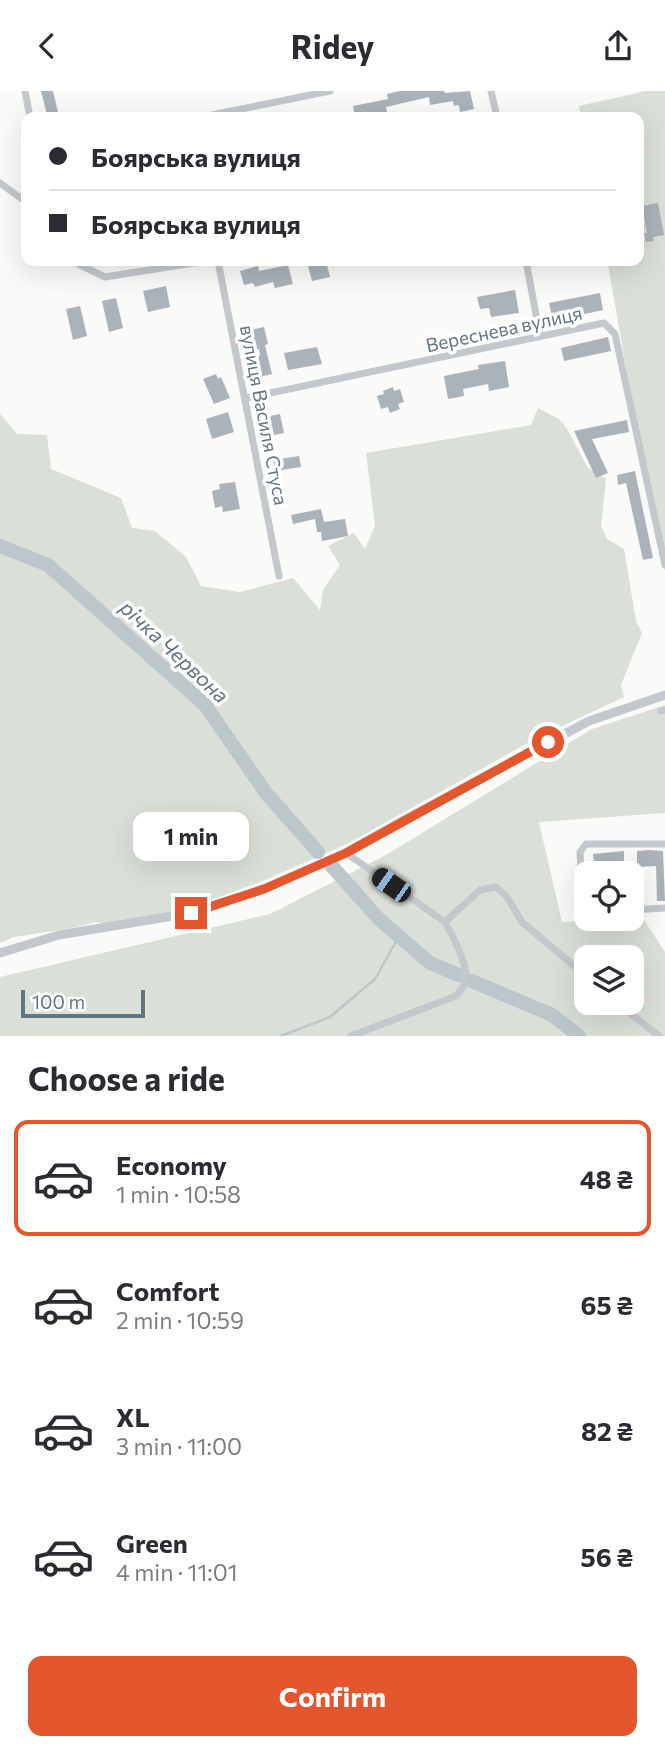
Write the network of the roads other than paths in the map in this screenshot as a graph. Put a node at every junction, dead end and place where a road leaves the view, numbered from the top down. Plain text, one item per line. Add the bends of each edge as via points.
1 (25, 91) edge
2 (330, 91) edge
3 (491, 91) edge
4 (29, 112) edge
5 (227, 112) edge
6 (496, 112) edge
7 (0, 183) edge
8 (21, 198) edge
9 (82, 266) edge
10 (174, 266) edge
11 (219, 266) edge
12 (527, 266) edge
13 (540, 337) junction
14 (246, 398) junction
15 (665, 565) edge
16 (279, 576) dead end
17 (665, 695) edge
18 (665, 844) edge
19 (346, 853) junction
20 (580, 861) edge
21 (665, 908) edge
22 (644, 909) edge
23 (444, 922) junction
24 (0, 953) edge
25 (574, 966) edge
26 (632, 1015) edge
27 (351, 1036) edge
28 (659, 1036) edge

1 - 4 street
2 - 5 street
3 - 6 street
7 - 8 street
9 - 10 street via 105,277
11 - 14 street, вулиця Василя Стуса
12 - 13 street
13 - 14 street, Вереснева вулиця
13 - 15 street, Вереснева вулиця via 604,323 615,334
14 - 16 street, вулиця Василя Стуса
17 - 19 street via 589,721
18 - 20 street via 586,843
19 - 23 street
19 - 24 street via 264,889 191,913 59,935
21 - 22 street
23 - 25 street via 480,890 496,887 522,922
23 - 27 street via 467,974 456,996
26 - 28 street

